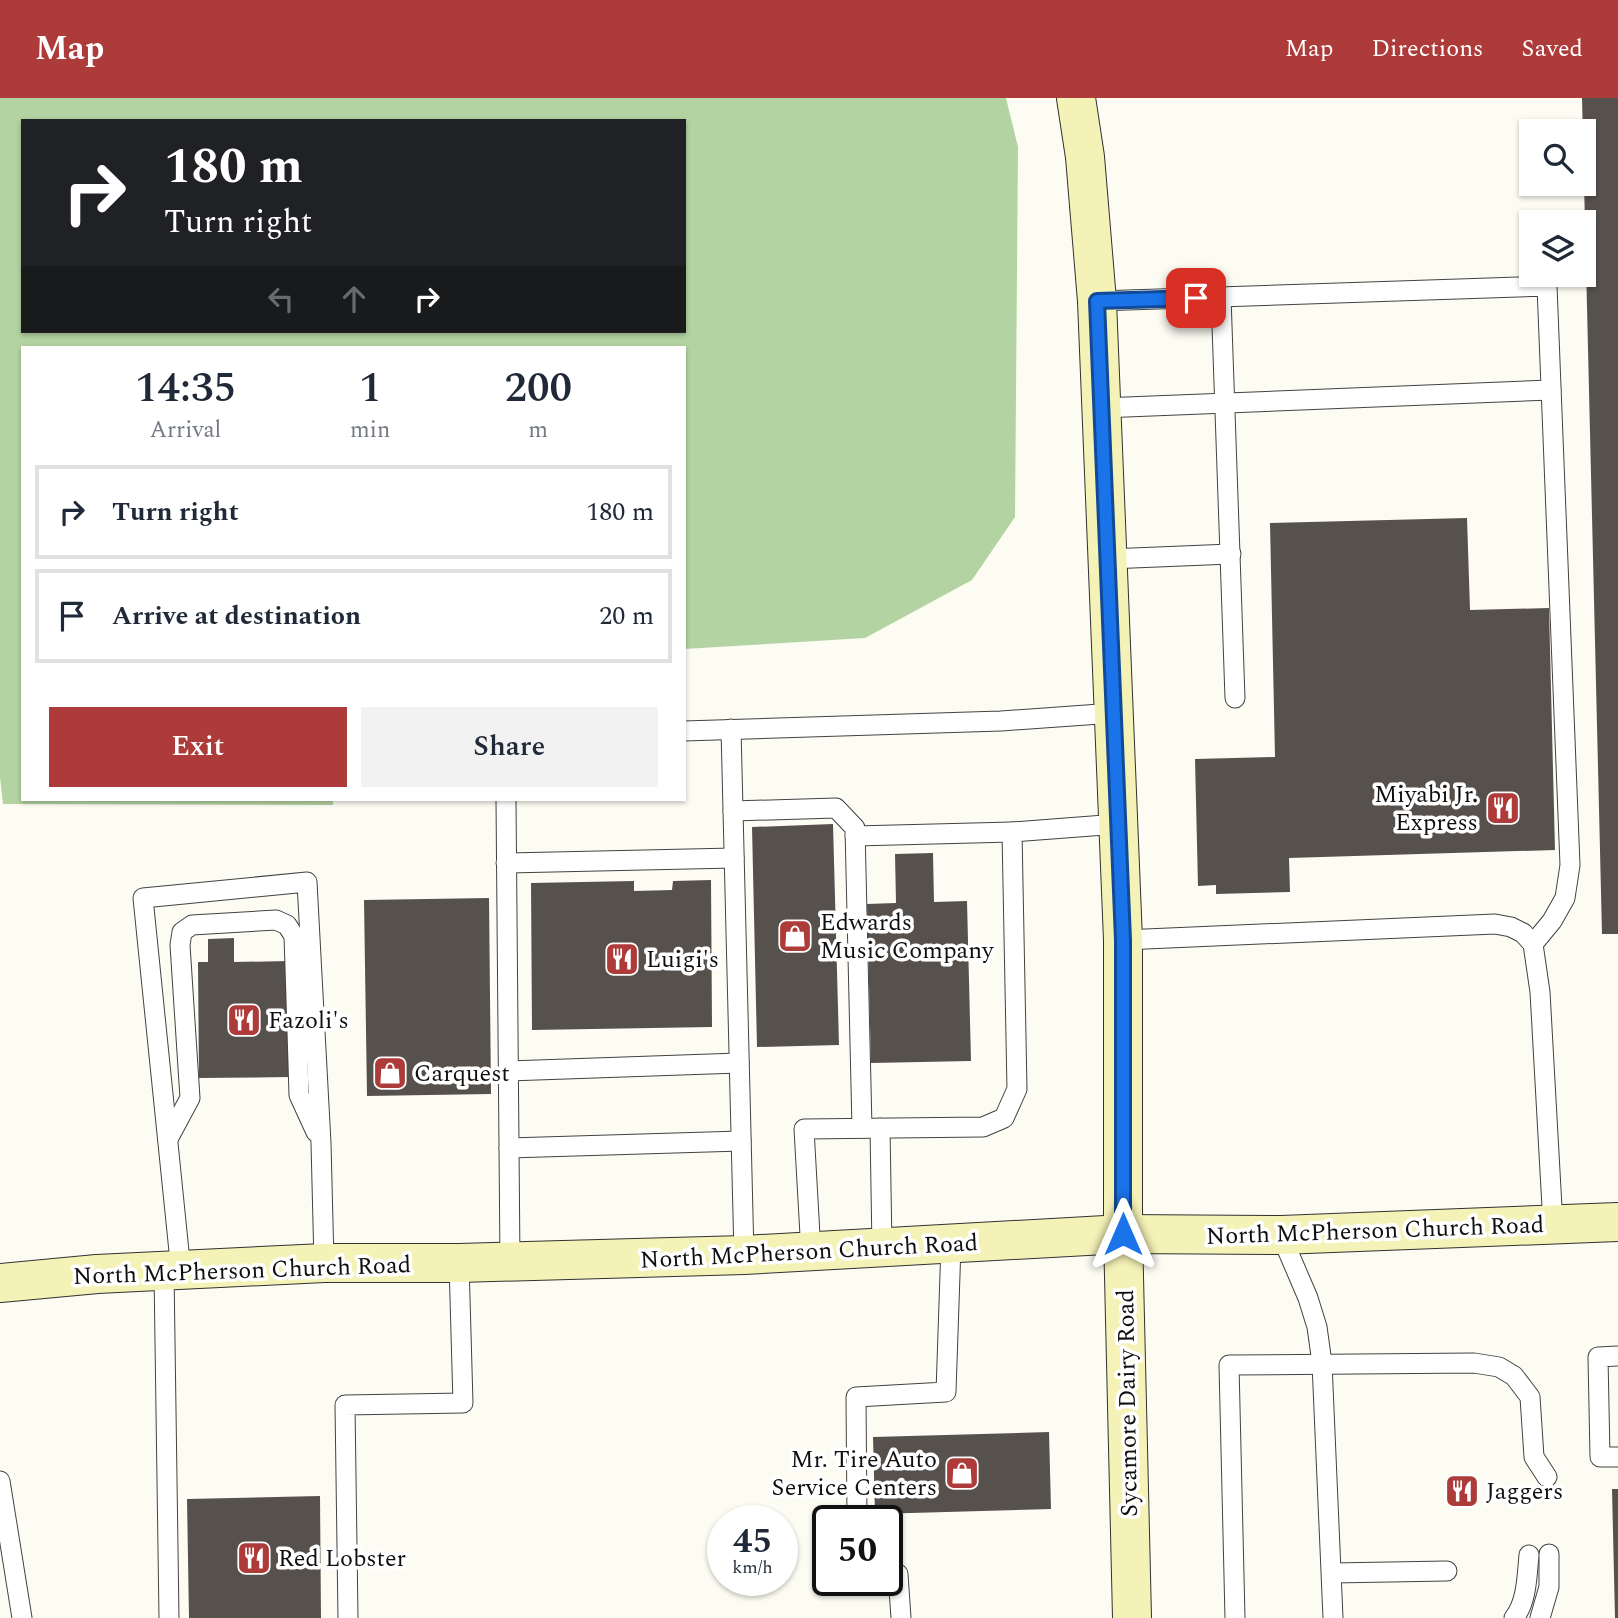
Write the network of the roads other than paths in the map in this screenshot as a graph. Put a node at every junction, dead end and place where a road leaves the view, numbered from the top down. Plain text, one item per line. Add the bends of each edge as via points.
1 (1076, 98) edge
2 (1221, 297) junction
3 (1097, 301) junction
4 (1552, 390) junction
5 (1226, 403) junction
6 (1101, 408) junction
7 (1231, 554) junction
8 (1108, 559) junction
9 (1235, 698) dead end
10 (1114, 713) junction
11 (731, 729) junction
12 (686, 731) edge
13 (506, 801) edge
14 (733, 811) junction
15 (1118, 824) junction
16 (1012, 832) junction
17 (855, 836) junction
18 (734, 858) junction
19 (506, 863) junction
20 (1123, 940) junction
21 (1533, 944) junction
22 (739, 1063) junction
23 (508, 1071) junction
24 (871, 1128) junction
25 (168, 1139) junction
26 (741, 1141) junction
27 (321, 1143) junction
28 (509, 1148) junction
29 (1618, 1222) edge
30 (1553, 1225) junction
31 (1123, 1234) junction
32 (1281, 1235) junction
33 (951, 1245) junction
34 (882, 1248) junction
35 (811, 1253) junction
36 (744, 1255) junction
37 (510, 1262) junction
38 (324, 1263) junction
39 (459, 1263) junction
40 (173, 1272) junction
41 (0, 1283) edge
42 (1618, 1356) edge
43 (1322, 1363) junction
44 (1534, 1457) junction
45 (1618, 1457) edge
46 (1527, 1477) dead end
47 (1547, 1477) dead end
48 (0, 1481) edge
49 (857, 1505) edge
50 (1447, 1571) dead end
51 (1332, 1573) junction
52 (900, 1596) edge
53 (22, 1618) edge
54 (169, 1618) edge
55 (348, 1618) edge
56 (901, 1618) edge
57 (1132, 1618) edge
58 (1235, 1618) edge
59 (1333, 1618) edge
60 (1514, 1618) edge
61 (1541, 1618) edge

1 - 3 main road, Sycamore Dairy Road
2 - 3 lane
2 - 4 lane via 1547,286
2 - 5 lane
3 - 6 main road, Sycamore Dairy Road
4 - 5 lane
4 - 21 lane via 1570,865 1565,898
5 - 6 lane
5 - 7 lane
6 - 8 main road, Sycamore Dairy Road
7 - 8 lane
7 - 9 lane
8 - 10 main road, Sycamore Dairy Road
10 - 11 lane
10 - 15 main road, Sycamore Dairy Road
11 - 12 lane
11 - 14 lane
13 - 19 lane
14 - 17 lane via 836,808 855,828
14 - 18 lane
15 - 16 lane
15 - 20 main road, Sycamore Dairy Road
16 - 17 lane
16 - 24 lane via 1017,1089 1004,1118 983,1127
17 - 24 lane
18 - 19 lane
18 - 22 lane
19 - 23 lane
20 - 21 lane via 1495,924 1523,933
20 - 31 main road, Sycamore Dairy Road
21 - 30 lane via 1540,992
22 - 23 lane
22 - 26 lane
23 - 28 lane
24 - 34 lane
24 - 35 lane via 804,1129
25 - 27 lane via 190,1098 182,932 192,925 276,920 287,925 294,936 299,1095
25 - 27 lane via 143,898 307,882
25 - 40 lane
26 - 28 lane
26 - 36 lane
27 - 38 lane
28 - 37 lane
29 - 30 main road, North McPherson Church Road
30 - 32 main road, North McPherson Church Road
31 - 32 main road, North McPherson Church Road
31 - 33 main road, North McPherson Church Road
31 - 57 main road, Sycamore Dairy Road
32 - 43 lane via 1317,1326
33 - 34 main road, North McPherson Church Road
33 - 49 lane via 946,1392 856,1397
34 - 35 main road, North McPherson Church Road
35 - 36 main road, North McPherson Church Road
36 - 37 main road, North McPherson Church Road
37 - 39 main road, North McPherson Church Road
38 - 39 main road, North McPherson Church Road
38 - 40 main road, North McPherson Church Road
39 - 55 lane via 463,1403 345,1405
40 - 41 main road, North McPherson Church Road
40 - 54 lane
42 - 45 lane via 1598,1357 1600,1457
43 - 44 lane via 1499,1367 1530,1397
43 - 51 lane
43 - 58 lane via 1229,1365
44 - 46 lane
44 - 47 lane
48 - 53 lane
50 - 51 lane
51 - 59 lane
52 - 56 lane
60 - 61 lane via 1539,1555 1549,1587

